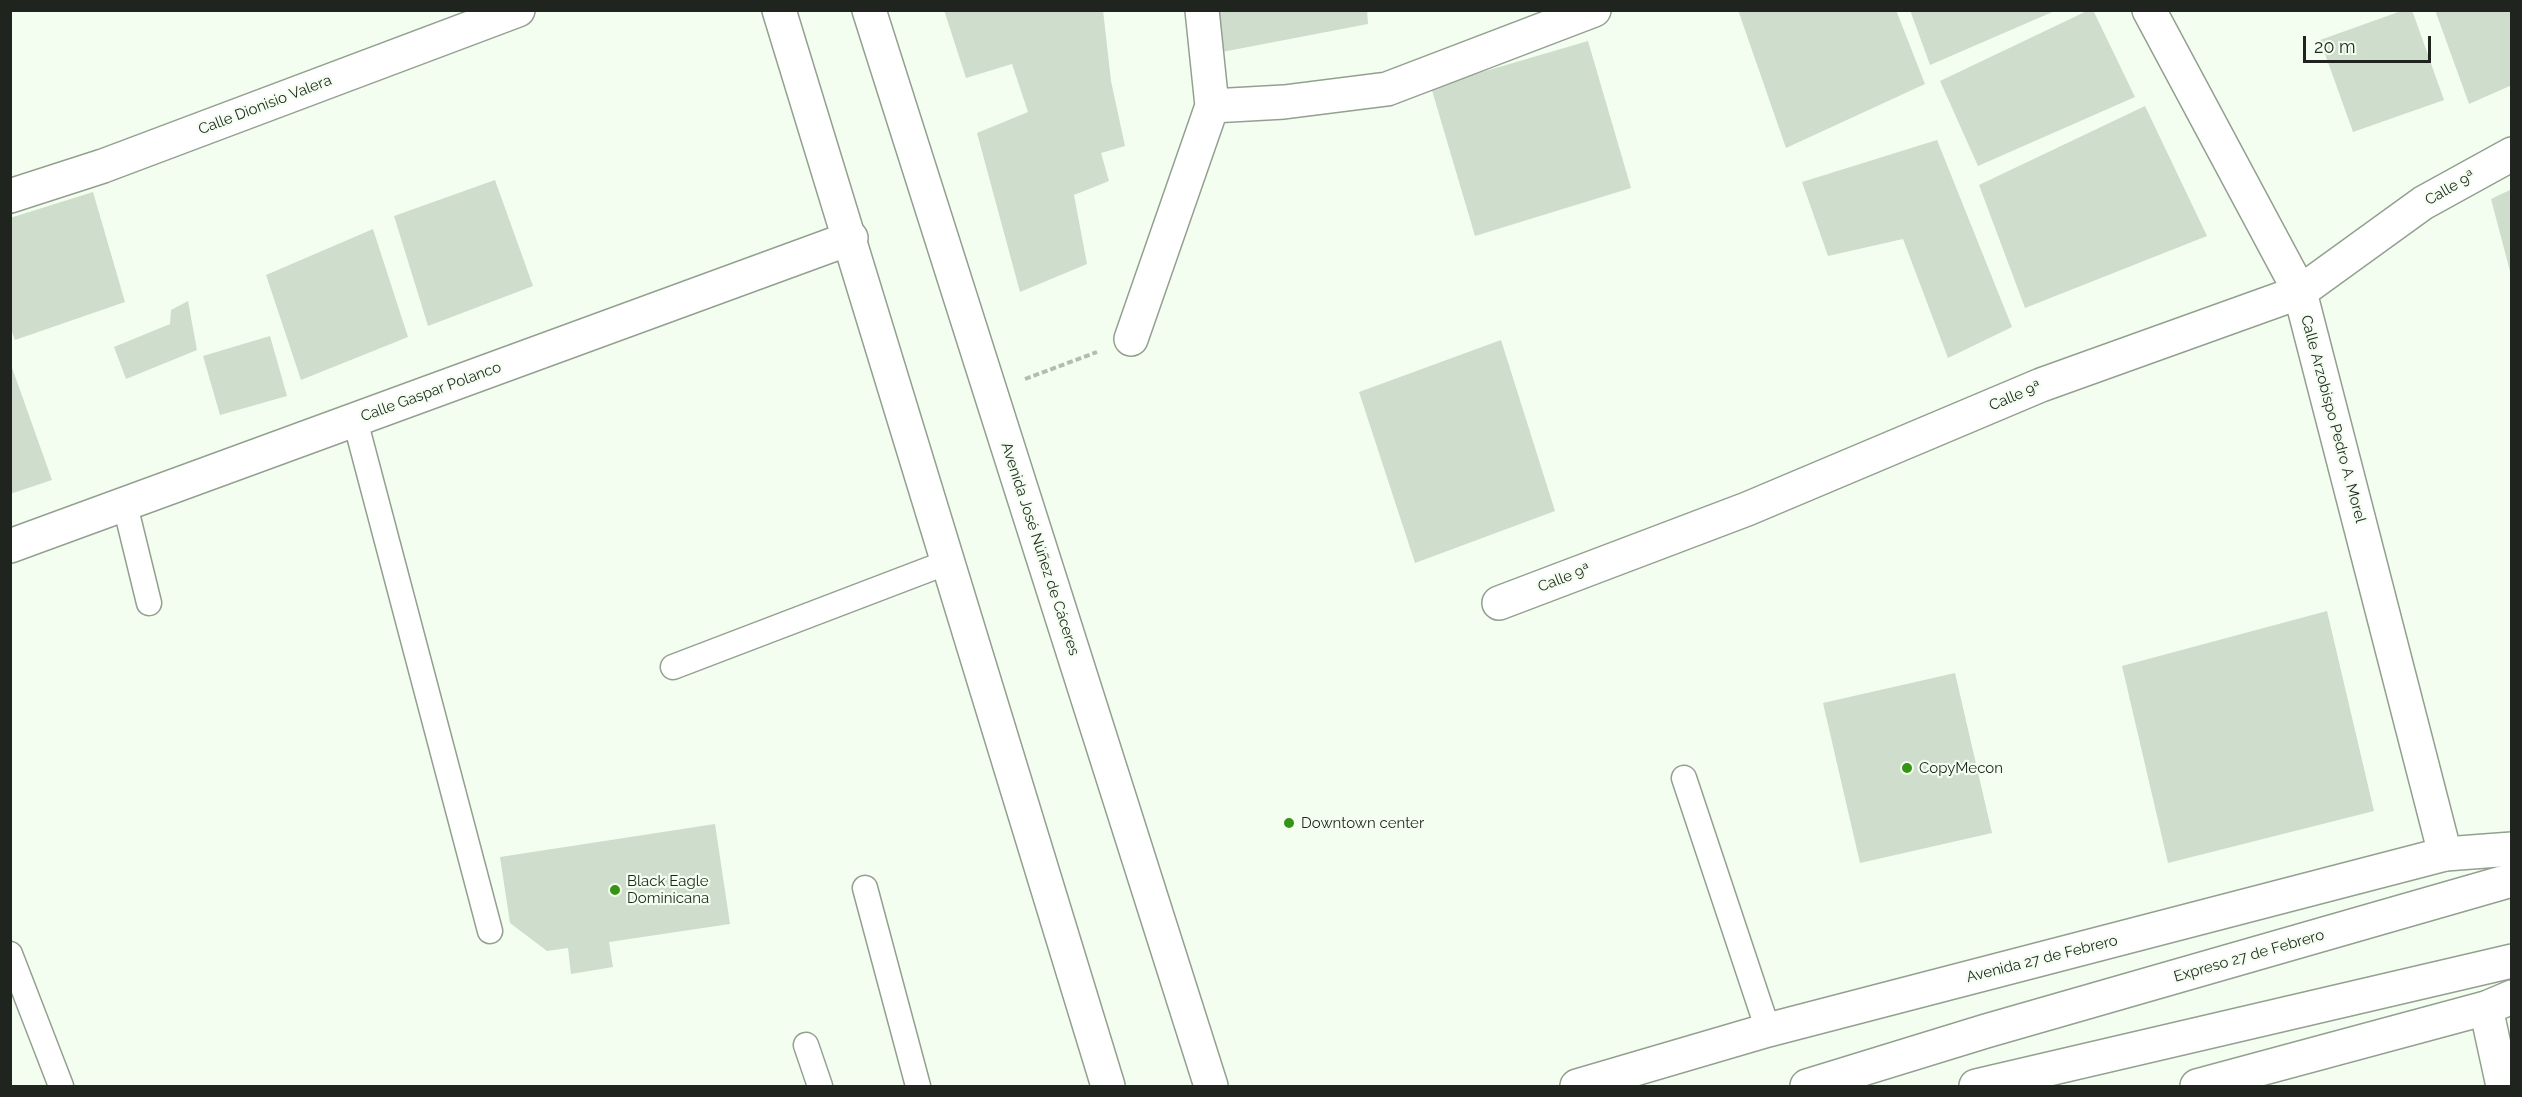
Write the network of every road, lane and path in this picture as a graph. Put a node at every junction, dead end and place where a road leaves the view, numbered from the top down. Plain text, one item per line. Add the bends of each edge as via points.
1 (518, 10) edge
2 (779, 10) edge
3 (869, 10) edge
4 (1203, 10) edge
5 (2149, 10) edge
6 (1575, 14) edge
7 (1212, 106) junction
8 (2511, 154) edge
9 (10, 196) edge
10 (850, 238) junction
11 (2300, 292) junction
12 (1131, 339) joint
13 (990, 392) junction
14 (355, 420) junction
15 (125, 505) junction
16 (10, 546) edge
17 (948, 562) junction
18 (149, 603) dead end
19 (1498, 603) dead end
20 (673, 667) dead end
21 (1683, 778) dead end
22 (2511, 849) edge
23 (2445, 854) junction
24 (2511, 880) edge
25 (865, 888) dead end
26 (490, 931) dead end
27 (10, 954) edge
28 (2511, 961) edge
29 (2499, 1003) edge
30 (1768, 1030) junction
31 (806, 1045) dead end
32 (1990, 1082) edge
33 (61, 1086) edge
34 (820, 1086) edge
35 (918, 1086) edge
36 (1108, 1086) edge
37 (1211, 1086) edge
38 (1577, 1086) edge
39 (1807, 1086) edge
40 (2197, 1086) edge
41 (2503, 1086) edge

1 - 9 main road, Calle Dionisio Valera via 114,162
2 - 10 main road
3 - 13 main road, Avenida José Núñez de Cáceres
4 - 7 main road
5 - 11 main road, Calle Arzobispo Pedro A. Morel
6 - 7 main road via 1387,89
7 - 12 main road
8 - 11 main road, Calle 9ª via 2423,203
10 - 14 main road, Calle Gaspar Polanco
10 - 17 main road
11 - 19 main road, Calle 9ª via 2042,385 1747,509
11 - 23 main road, Calle Arzobispo Pedro A. Morel
12 - 13 path
13 - 37 main road, Avenida José Núñez de Cáceres
14 - 15 main road, Calle Gaspar Polanco
14 - 26 lane
15 - 16 main road, Calle Gaspar Polanco
15 - 18 lane
17 - 20 lane
17 - 36 main road
21 - 30 lane
22 - 23 main road, Avenida 27 de Febrero
23 - 30 main road, Avenida 27 de Febrero
24 - 39 main road, Expreso 27 de Febrero
25 - 35 lane
27 - 33 lane
28 - 32 main road
29 - 40 main road
29 - 41 main road
30 - 38 main road, Avenida 27 de Febrero
31 - 34 lane

